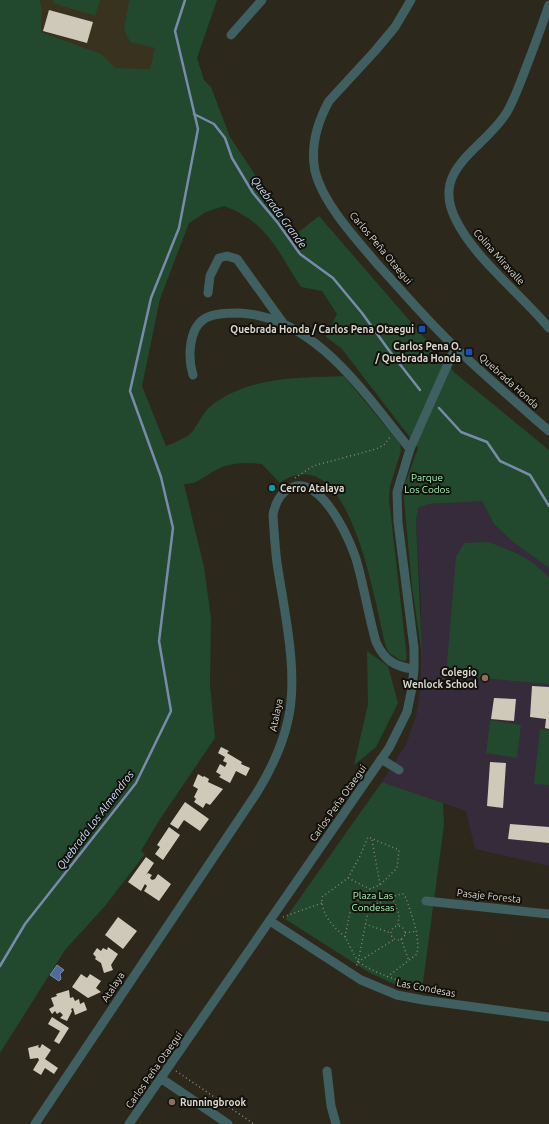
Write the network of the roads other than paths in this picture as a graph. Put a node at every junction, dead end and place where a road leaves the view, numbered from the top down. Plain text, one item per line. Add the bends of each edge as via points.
1 (262, 0) edge
2 (411, 0) edge
3 (549, 5) edge
4 (231, 35) dead end
5 (208, 292) dead end
6 (283, 323) junction
7 (548, 325) edge
8 (455, 348) junction
9 (193, 375) dead end
10 (549, 431) edge
11 (410, 449) junction
12 (414, 669) junction
13 (381, 759) junction
14 (399, 770) dead end
15 (426, 900) dead end
16 (549, 914) edge
17 (270, 921) junction
18 (549, 1017) edge
19 (327, 1071) dead end
20 (162, 1078) junction
21 (35, 1124) edge
22 (130, 1124) edge
23 (228, 1124) edge
24 (336, 1124) edge

1 - 4 street
2 - 8 street, Carlos Peña Otaegui via 395,27 376,51 329,101 317,127 313,156 319,183 338,214 362,246
3 - 7 street, Colina Miravalle via 507,113 456,168 449,184 449,201 455,220 468,241
5 - 6 street via 210,276 219,258 227,256 237,259
6 - 9 street via 249,314 209,316 195,329 192,340 190,360
6 - 11 street via 320,346 341,366
8 - 10 street, Quebrada Honda
8 - 11 street, Carlos Peña Otaegui
11 - 12 street, Carlos Peña Otaegui via 397,492
12 - 13 street, Carlos Peña Otaegui via 407,712
12 - 21 street, Atalaya via 394,664 381,653 350,542 322,496 302,485 286,491 274,506 273,515 291,669 292,698 280,751 256,794
13 - 14 street
13 - 17 street, Carlos Peña Otaegui
15 - 16 street, Pasaje Foresta
17 - 18 street, Las Condesas via 353,975 378,988 404,996
17 - 20 street, Carlos Peña Otaegui
19 - 24 street
20 - 22 street, Carlos Peña Otaegui
20 - 23 street

